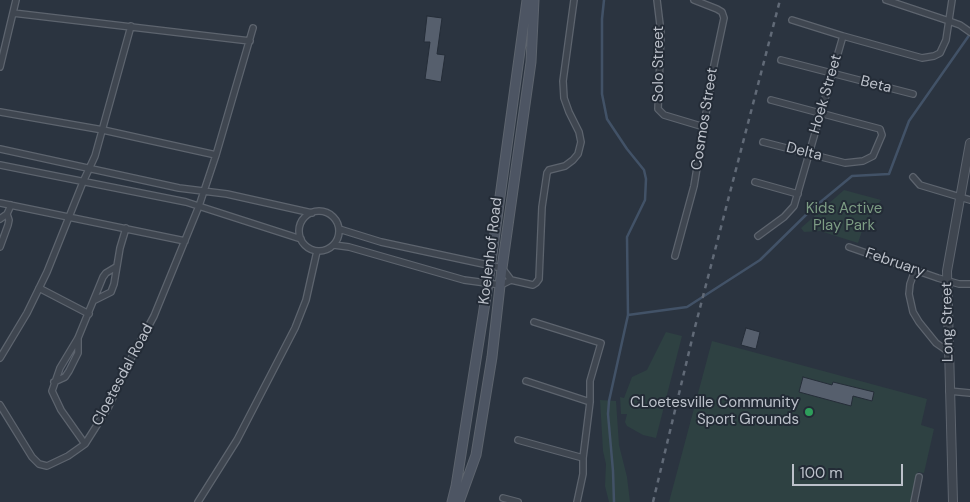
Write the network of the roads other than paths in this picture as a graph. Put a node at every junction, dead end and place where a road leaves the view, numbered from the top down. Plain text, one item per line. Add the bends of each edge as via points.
1 (16, 0) edge
2 (527, 0) edge
3 (534, 0) edge
4 (574, 0) edge
5 (657, 0) edge
6 (694, 0) edge
7 (886, 0) edge
8 (952, 0) edge
9 (13, 13) junction
10 (792, 20) dead end
11 (949, 21) junction
12 (132, 26) junction
13 (253, 28) dead end
14 (970, 32) edge
15 (843, 36) junction
16 (250, 41) junction
17 (781, 60) dead end
18 (0, 67) edge
19 (832, 74) junction
20 (912, 94) dead end
21 (770, 100) dead end
22 (0, 112) edge
23 (820, 114) junction
24 (704, 127) junction
25 (103, 130) junction
26 (763, 142) dead end
27 (970, 144) edge
28 (0, 149) edge
29 (810, 154) junction
30 (216, 155) junction
31 (0, 165) edge
32 (89, 167) junction
33 (913, 176) dead end
34 (83, 182) junction
35 (755, 182) dead end
36 (204, 191) junction
37 (798, 194) junction
38 (960, 197) junction
39 (970, 200) edge
40 (0, 203) edge
41 (11, 205) junction
42 (199, 206) junction
43 (312, 213) junction
44 (7, 214) junction
45 (70, 217) junction
46 (0, 219) edge
47 (126, 228) junction
48 (339, 229) junction
49 (758, 236) dead end
50 (301, 239) junction
51 (185, 241) junction
52 (334, 245) junction
53 (0, 247) edge
54 (849, 247) dead end
55 (317, 251) junction
56 (675, 256) dead end
57 (490, 266) junction
58 (116, 267) junction
59 (502, 268) junction
60 (915, 270) junction
61 (511, 280) junction
62 (947, 280) junction
63 (488, 284) junction
64 (970, 284) edge
65 (501, 285) junction
66 (39, 288) junction
67 (95, 300) junction
68 (89, 314) junction
69 (534, 322) dead end
70 (949, 352) junction
71 (0, 358) edge
72 (526, 381) dead end
73 (949, 391) junction
74 (970, 393) edge
75 (590, 402) junction
76 (0, 405) edge
77 (518, 440) dead end
78 (85, 444) junction
79 (583, 458) junction
80 (919, 477) dead end
81 (503, 498) dead end
82 (198, 502) edge
83 (452, 502) edge
84 (459, 502) edge
85 (518, 502) edge
86 (577, 502) edge
87 (914, 502) edge
88 (953, 502) edge

1 - 9 street
2 - 57 main road, Koelenhof Road
3 - 59 main road, Koelenhof Road via 531,62
4 - 61 street via 563,81 564,98 581,142 573,160 547,173 538,282 534,285
5 - 24 street, Solo Street via 661,33 658,109 664,115
6 - 24 street, Cosmos Street via 724,15
7 - 11 street
8 - 11 street, Hoek Street
9 - 12 street
9 - 18 street
10 - 15 street
11 - 14 street
11 - 15 street, Hoek Street via 943,48 928,58
12 - 16 street
12 - 25 street
13 - 16 street, Cloetesdal Road
15 - 19 street, Hoek Street
16 - 30 street, Cloetesdal Road
17 - 19 street, Beta
19 - 20 street, Beta
19 - 23 street, Hoek Street
21 - 23 street
22 - 25 street
23 - 29 street, Hoek Street
23 - 29 street, Delta via 880,129 882,134 872,156 863,161 846,163
24 - 56 street, Cosmos Street via 694,186
25 - 30 street
25 - 32 street
26 - 29 street, Delta
27 - 38 street, Long Street
28 - 32 street
29 - 37 street, Hoek Street
30 - 36 street, Cloetesdal Road
31 - 34 street
32 - 34 street
32 - 36 street
33 - 38 street via 920,185
34 - 42 street
34 - 45 street
35 - 37 street
36 - 42 street, Cloetesdal Road
36 - 43 street
37 - 49 street, Hoek Street via 789,213
38 - 39 street
38 - 62 street, Long Street
40 - 41 street
41 - 44 street
41 - 45 street
42 - 50 street
42 - 51 street, Cloetesdal Road
43 - 48 street via 329,214
43 - 50 street via 302,221
44 - 46 street
44 - 53 street via 8,225
45 - 47 street
45 - 66 street
47 - 51 street
47 - 58 street
48 - 52 street
48 - 57 street via 381,242
50 - 55 street
51 - 78 street, Cloetesdal Road via 154,316 109,406
52 - 55 street
52 - 63 street
54 - 60 street, February
55 - 82 street via 306,300 295,328 237,440
57 - 59 street
57 - 63 main road, Koelenhof Road
58 - 67 street via 106,273
58 - 67 street via 111,292
59 - 61 street
59 - 65 main road, Koelenhof Road
60 - 62 street, February
60 - 70 street via 909,294 913,312 936,343
61 - 65 street
62 - 64 street, February
62 - 70 street, Long Street
63 - 65 street
63 - 83 main road, Koelenhof Road
65 - 84 main road, Koelenhof Road via 476,456
66 - 68 street
66 - 71 street
67 - 68 street
68 - 78 street via 65,358 52,391
69 - 75 street via 601,344 591,373
70 - 73 street, Long Street
72 - 75 street
73 - 74 street
73 - 88 street, Long Street
75 - 79 street
76 - 78 street, Cloetesdal Road via 39,464 47,466
77 - 79 street
79 - 86 street
80 - 87 street
81 - 85 street

